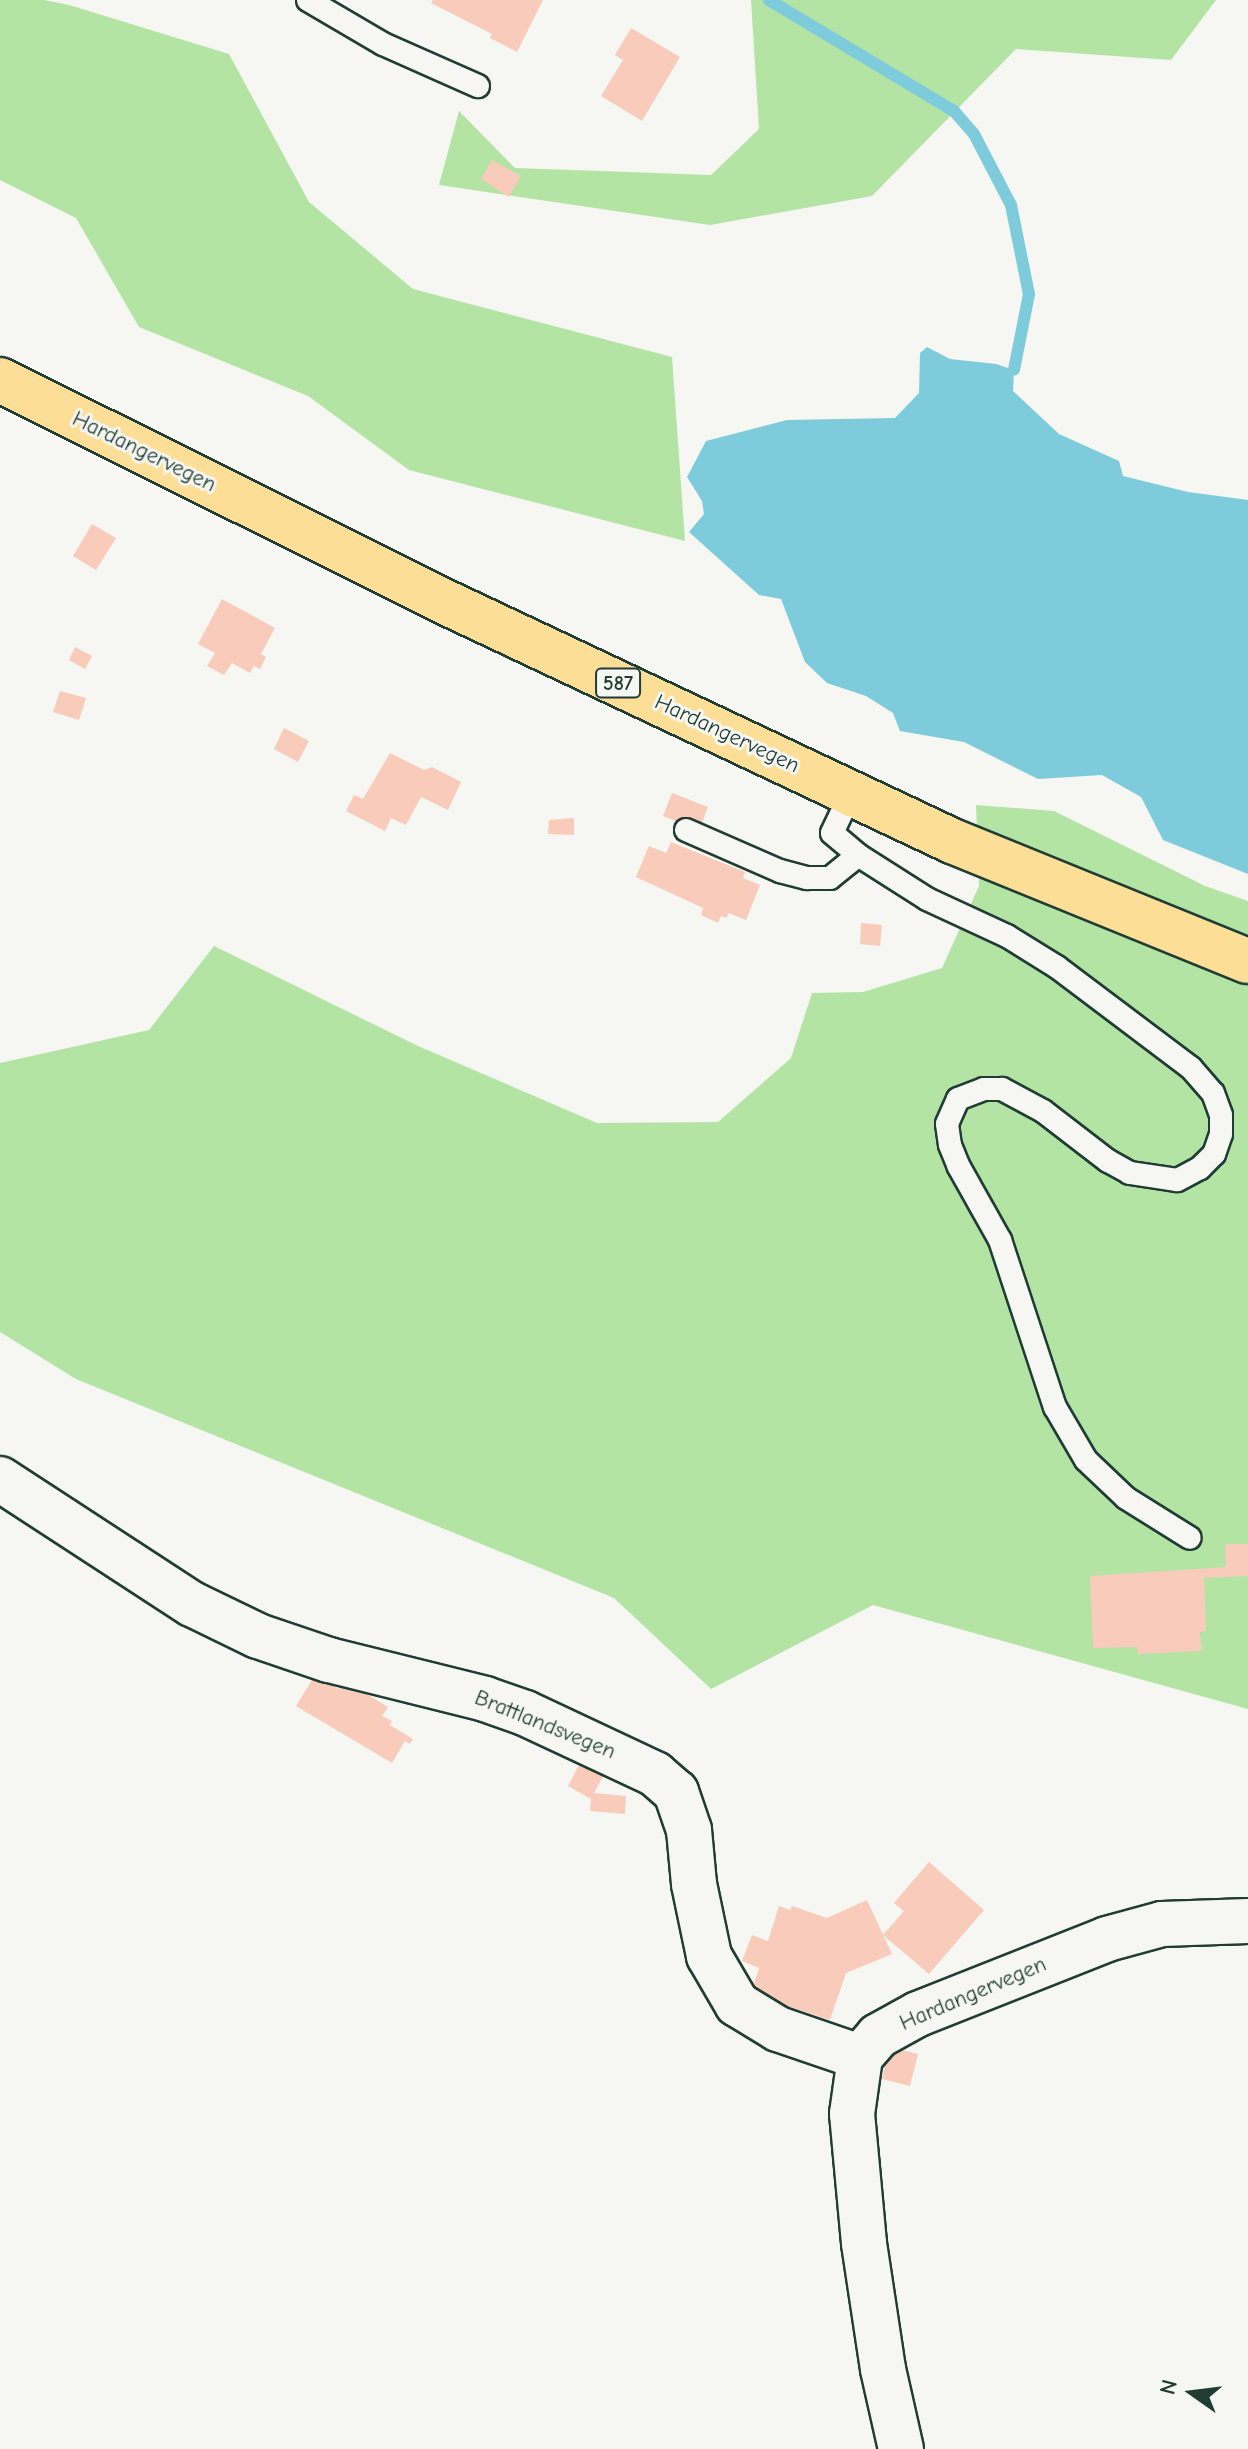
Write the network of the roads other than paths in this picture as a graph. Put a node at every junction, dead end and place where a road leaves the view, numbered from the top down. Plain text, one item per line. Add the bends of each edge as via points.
1 (308, 0) edge
2 (478, 86) dead end
3 (0, 380) edge
4 (851, 793) junction
5 (686, 830) dead end
6 (858, 855) junction
7 (1248, 961) edge
8 (0, 1479) edge
9 (1190, 1538) dead end
10 (1248, 1921) edge
11 (860, 2057) junction
12 (901, 2449) edge

1 - 2 lane via 383,44
3 - 4 main road, Hardangervegen / 587 via 443,601
4 - 6 lane via 832,833
4 - 7 main road, Hardangervegen / 587 via 1051,883
5 - 6 lane via 807,878 830,878
6 - 9 lane via 927,899 1007,936 1057,967 1191,1068 1213,1093 1221,1125 1214,1154 1177,1180 1130,1173 1043,1111 1002,1089 958,1099 947,1124 959,1167 1000,1240 1055,1407 1086,1460 1126,1498
8 - 11 street, Brattlandsvegen via 192,1604 258,1636 329,1660 485,1699 655,1774 676,1792 689,1830 709,1956 737,2004 778,2029
10 - 11 street, Hardangervegen via 1162,1924 1107,1939 918,2014 878,2036
11 - 12 street via 852,2114 864,2243

